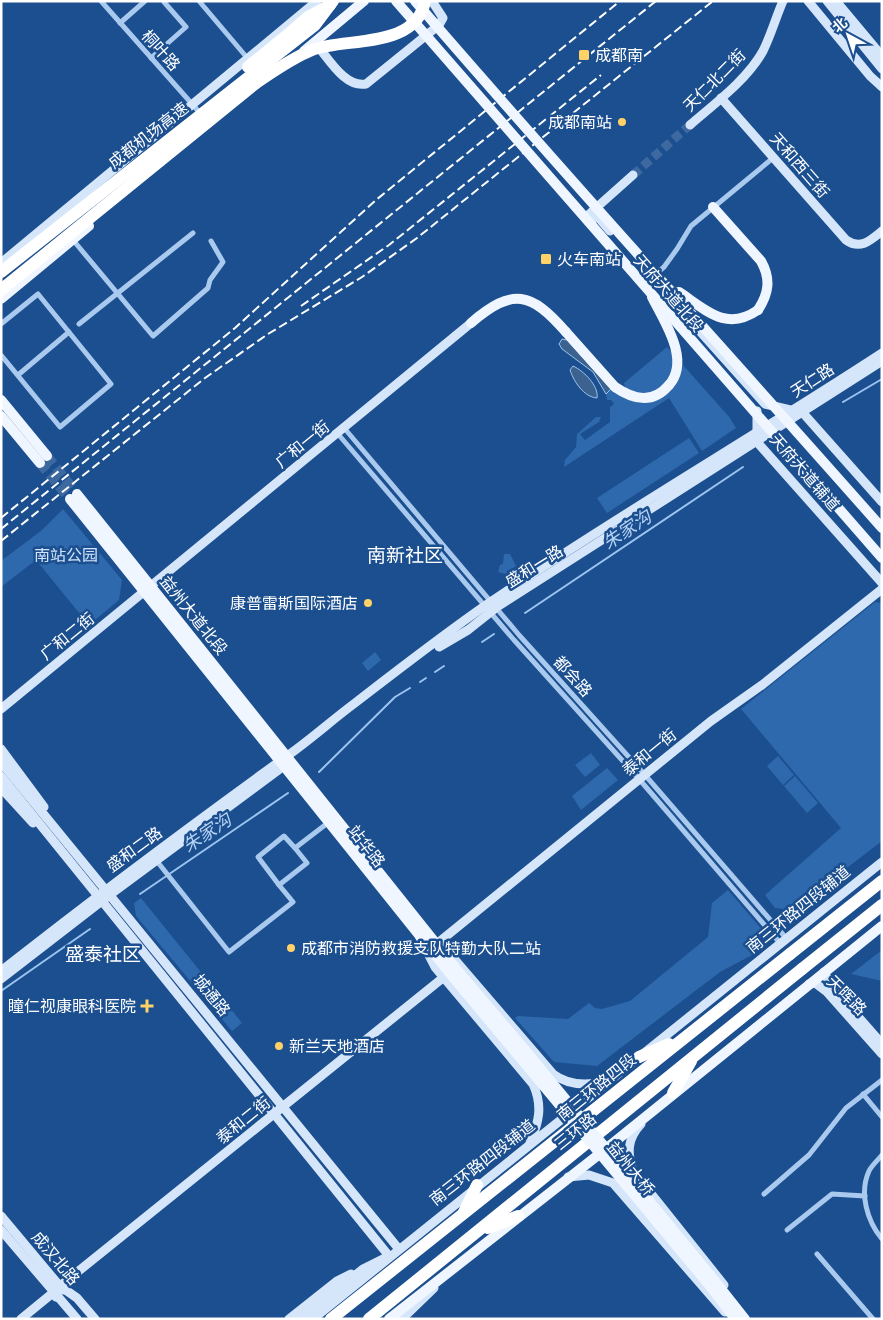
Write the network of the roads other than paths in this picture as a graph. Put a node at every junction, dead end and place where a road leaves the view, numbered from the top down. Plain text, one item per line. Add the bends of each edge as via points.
1 (101, 1) edge
2 (145, 1) edge
3 (199, 1) edge
4 (317, 1) edge
5 (333, 1) edge
6 (339, 1) edge
7 (364, 1) edge
8 (396, 1) edge
9 (783, 1) edge
10 (808, 1) edge
11 (815, 1) edge
12 (827, 1) edge
13 (836, 1) edge
14 (164, 2) edge
15 (424, 2) edge
16 (120, 23) junction
17 (314, 42) junction
18 (882, 56) edge
19 (151, 58) junction
20 (248, 58) junction
21 (882, 69) edge
22 (257, 76) junction
23 (882, 82) edge
24 (882, 86) edge
25 (721, 98) junction
26 (192, 104) junction
27 (202, 115) junction
28 (690, 125) tunnel mouth
29 (773, 158) junction
30 (633, 175) tunnel mouth
31 (93, 199) junction
32 (713, 207) junction
33 (882, 231) edge
34 (193, 233) dead end
35 (73, 240) junction
36 (211, 241) dead end
37 (1, 263) edge
38 (1, 271) edge
39 (648, 280) junction
40 (668, 285) junction
41 (1, 290) edge
42 (117, 293) junction
43 (652, 297) junction
44 (1, 299) edge
45 (2, 320) edge
46 (471, 323) joint
47 (79, 324) dead end
48 (69, 332) junction
49 (882, 353) edge
50 (1, 354) edge
51 (882, 361) edge
52 (18, 375) junction
53 (1, 400) edge
54 (799, 412) junction
55 (1, 416) edge
56 (757, 430) junction
57 (342, 431) junction
58 (757, 442) junction
59 (73, 496) tunnel mouth
60 (882, 502) edge
61 (882, 528) edge
62 (882, 558) edge
63 (882, 583) edge
64 (149, 589) junction
65 (882, 589) edge
66 (491, 607) junction
67 (1, 709) edge
68 (1, 749) edge
69 (286, 760) junction
70 (1, 762) edge
71 (1, 776) edge
72 (642, 777) junction
73 (1, 788) edge
74 (329, 822) junction
75 (62, 844) junction
76 (295, 848) junction
77 (156, 860) junction
78 (882, 862) edge
79 (880, 881) edge
80 (279, 885) junction
81 (108, 891) junction
82 (99, 898) junction
83 (882, 905) edge
84 (882, 926) edge
85 (422, 933) junction
86 (783, 941) junction
87 (439, 942) junction
88 (1, 971) edge
89 (824, 972) junction
90 (451, 975) junction
91 (1, 979) edge
92 (809, 984) junction
93 (683, 1039) junction
94 (879, 1041) edge
95 (694, 1054) junction
96 (882, 1054) edge
97 (639, 1057) junction
98 (553, 1074) junction
99 (611, 1079) junction
100 (882, 1080) edge
101 (533, 1084) junction
102 (674, 1093) junction
103 (863, 1094) junction
104 (283, 1107) junction
105 (273, 1114) junction
106 (882, 1117) edge
107 (529, 1144) junction
108 (882, 1155) edge
109 (568, 1177) junction
110 (478, 1185) junction
111 (764, 1194) dead end
112 (865, 1196) junction
113 (1, 1216) edge
114 (462, 1216) junction
115 (518, 1216) junction
116 (1, 1230) edge
117 (787, 1230) dead end
118 (476, 1232) junction
119 (882, 1239) edge
120 (398, 1248) junction
121 (817, 1254) dead end
122 (389, 1256) junction
123 (459, 1262) junction
124 (363, 1269) junction
125 (712, 1284) junction
126 (57, 1289) junction
127 (21, 1319) edge
128 (70, 1319) edge
129 (77, 1319) edge
130 (88, 1319) edge
131 (94, 1319) edge
132 (289, 1319) edge
133 (301, 1319) edge
134 (313, 1319) edge
135 (330, 1319) edge
136 (369, 1319) edge
137 (389, 1319) edge
138 (403, 1319) edge
139 (734, 1319) edge
140 (745, 1319) edge
141 (873, 1319) edge

1 - 16 street, 桐叶路
2 - 16 street
3 - 20 street
4 - 20 street
5 - 31 highway, 成都机场高速, bridge via 315,25
6 - 22 main road
6 - 31 highway, bridge via 308,17
7 - 17 main road
8 - 43 main road, 天府大道北段, bridge
9 - 25 street, 天仁北二街 via 762,52
10 - 24 street
11 - 23 street
12 - 21 street
13 - 18 street
14 - 19 street via 186,27
15 - 17 street via 442,18 439,25 366,84 356,86 348,81
15 - 22 highway, 成都机场高速, bridge via 418,16 390,37 314,49
15 - 40 main road, 天府大道北段, bridge via 572,183
16 - 19 street, 桐叶路
17 - 35 main road
19 - 26 street, 桐叶路
20 - 22 street
20 - 26 street
22 - 27 main road
22 - 41 highway, 成都机场高速
25 - 28 street, 天仁北二街
25 - 29 street, 天和西三街
26 - 27 street, 桐叶路
26 - 37 street
27 - 38 main road via 36,250
29 - 32 street
29 - 33 street, 天和西三街 via 853,245 861,246
30 - 39 street, 天府大道辅道 via 590,214
31 - 38 highway, 成都机场高速, bridge
32 - 39 street via 691,226 664,267
32 - 40 main road, bridge via 761,262 768,280 765,300 749,316 726,320
34 - 42 street
35 - 42 street
35 - 44 main road
36 - 42 street via 224,262 208,288 153,336
39 - 54 street, 天府大道辅道 via 765,404
39 - 56 street, 天府大道辅道 via 757,410
40 - 61 main road, 天府大道北段, bridge
42 - 47 street
43 - 46 main road, bridge via 672,339 677,358 672,382 655,397 635,398 616,387 537,303 519,299 501,302
43 - 62 main road, 天府大道北段, bridge
45 - 48 street via 38,294
46 - 57 street, 广和一街
48 - 52 street
48 - 52 street via 111,384 60,427
49 - 54 street, 天仁路
50 - 52 street
51 - 54 street, 天仁路
53 - 55 main road via 44,460
54 - 56 street, 天仁路
54 - 58 street, 盛和一路
54 - 60 street
56 - 58 street, 天府大道辅道
56 - 66 street, 盛和一路
57 - 64 street, 广和一街
57 - 66 street, 都会路
57 - 66 street, 都会路
58 - 63 street, 天府大道辅道
58 - 66 street, 盛和一路
59 - 64 main road, 益州大道北段
64 - 67 street, 广和二街
64 - 69 main road, 益州大道北段
65 - 72 street, 泰和一街
66 - 69 street, 盛和一路 via 468,630 419,660
66 - 72 street, 都会路
68 - 75 street via 34,790
69 - 74 main road, 站华路
69 - 77 street
69 - 81 street, 盛和二路
69 - 85 main road, 站华路
70 - 75 street, 城通路
71 - 75 street, 城通路
72 - 86 street, 都会路
72 - 87 street, 泰和一街
73 - 75 street via 35,825
74 - 76 street
74 - 85 main road, 站华路
75 - 81 street, 城通路
75 - 82 street, 城通路
76 - 80 street via 307,863
76 - 80 street via 284,836 258,857
77 - 80 street via 229,952 293,902
77 - 81 street
78 - 86 street, 南三环路四段辅道
79 - 93 highway, 南三环路四段, bridge
81 - 82 street
81 - 104 street, 城通路
82 - 88 street
82 - 91 street
82 - 105 street, 城通路
83 - 95 highway, 三环路, bridge
84 - 89 main road
85 - 87 street
85 - 90 main road
85 - 90 main road, 站华路 via 429,949
85 - 90 street via 429,958
86 - 97 street, 南三环路四段辅道
87 - 98 street
89 - 92 main road
89 - 94 street, 天晖路 via 832,988
90 - 101 street
90 - 104 street, 泰和二街
90 - 125 main road, 益州大桥, bridge via 526,1050
92 - 94 street, 天晖路 via 821,986
92 - 102 main road
93 - 97 highway
93 - 114 highway, 南三环路四段
94 - 96 street, 天晖路
95 - 102 highway
95 - 118 highway, 三环路
97 - 99 street, 南三环路四段辅道
98 - 99 street via 565,1081 585,1085
98 - 101 street via 555,1080 545,1090
99 - 107 street, 南三环路四段辅道
100 - 103 street
101 - 107 street via 540,1111
102 - 109 main road
102 - 140 street via 634,1132 629,1142 630,1163 633,1171 729,1291
103 - 106 street
103 - 111 street via 846,1108 810,1155
104 - 105 street, 泰和二街
104 - 120 street, 城通路
105 - 122 street, 城通路
105 - 126 street, 泰和二街
107 - 110 street, 南三环路四段辅道
108 - 112 street via 870,1171
109 - 115 main road
109 - 139 street via 589,1175 613,1183
110 - 114 highway
110 - 120 street, 南三环路四段辅道
112 - 117 street via 832,1194
112 - 119 street via 866,1211
113 - 126 street, 成汉北路
114 - 135 highway, 南三环路四段
115 - 118 highway
115 - 123 main road
116 - 126 street, 成汉北路
118 - 136 highway, 三环路
120 - 122 street, 南三环路四段辅道
121 - 141 street
122 - 124 street
122 - 134 street, 南三环路四段辅道
123 - 137 main road
123 - 138 street
124 - 132 street via 337,1280
124 - 133 street
125 - 139 main road
125 - 140 main road
126 - 127 street, 泰和二街
126 - 128 street via 61,1308
126 - 129 street, 成汉北路
126 - 130 street, 成汉北路
126 - 131 street via 78,1298

